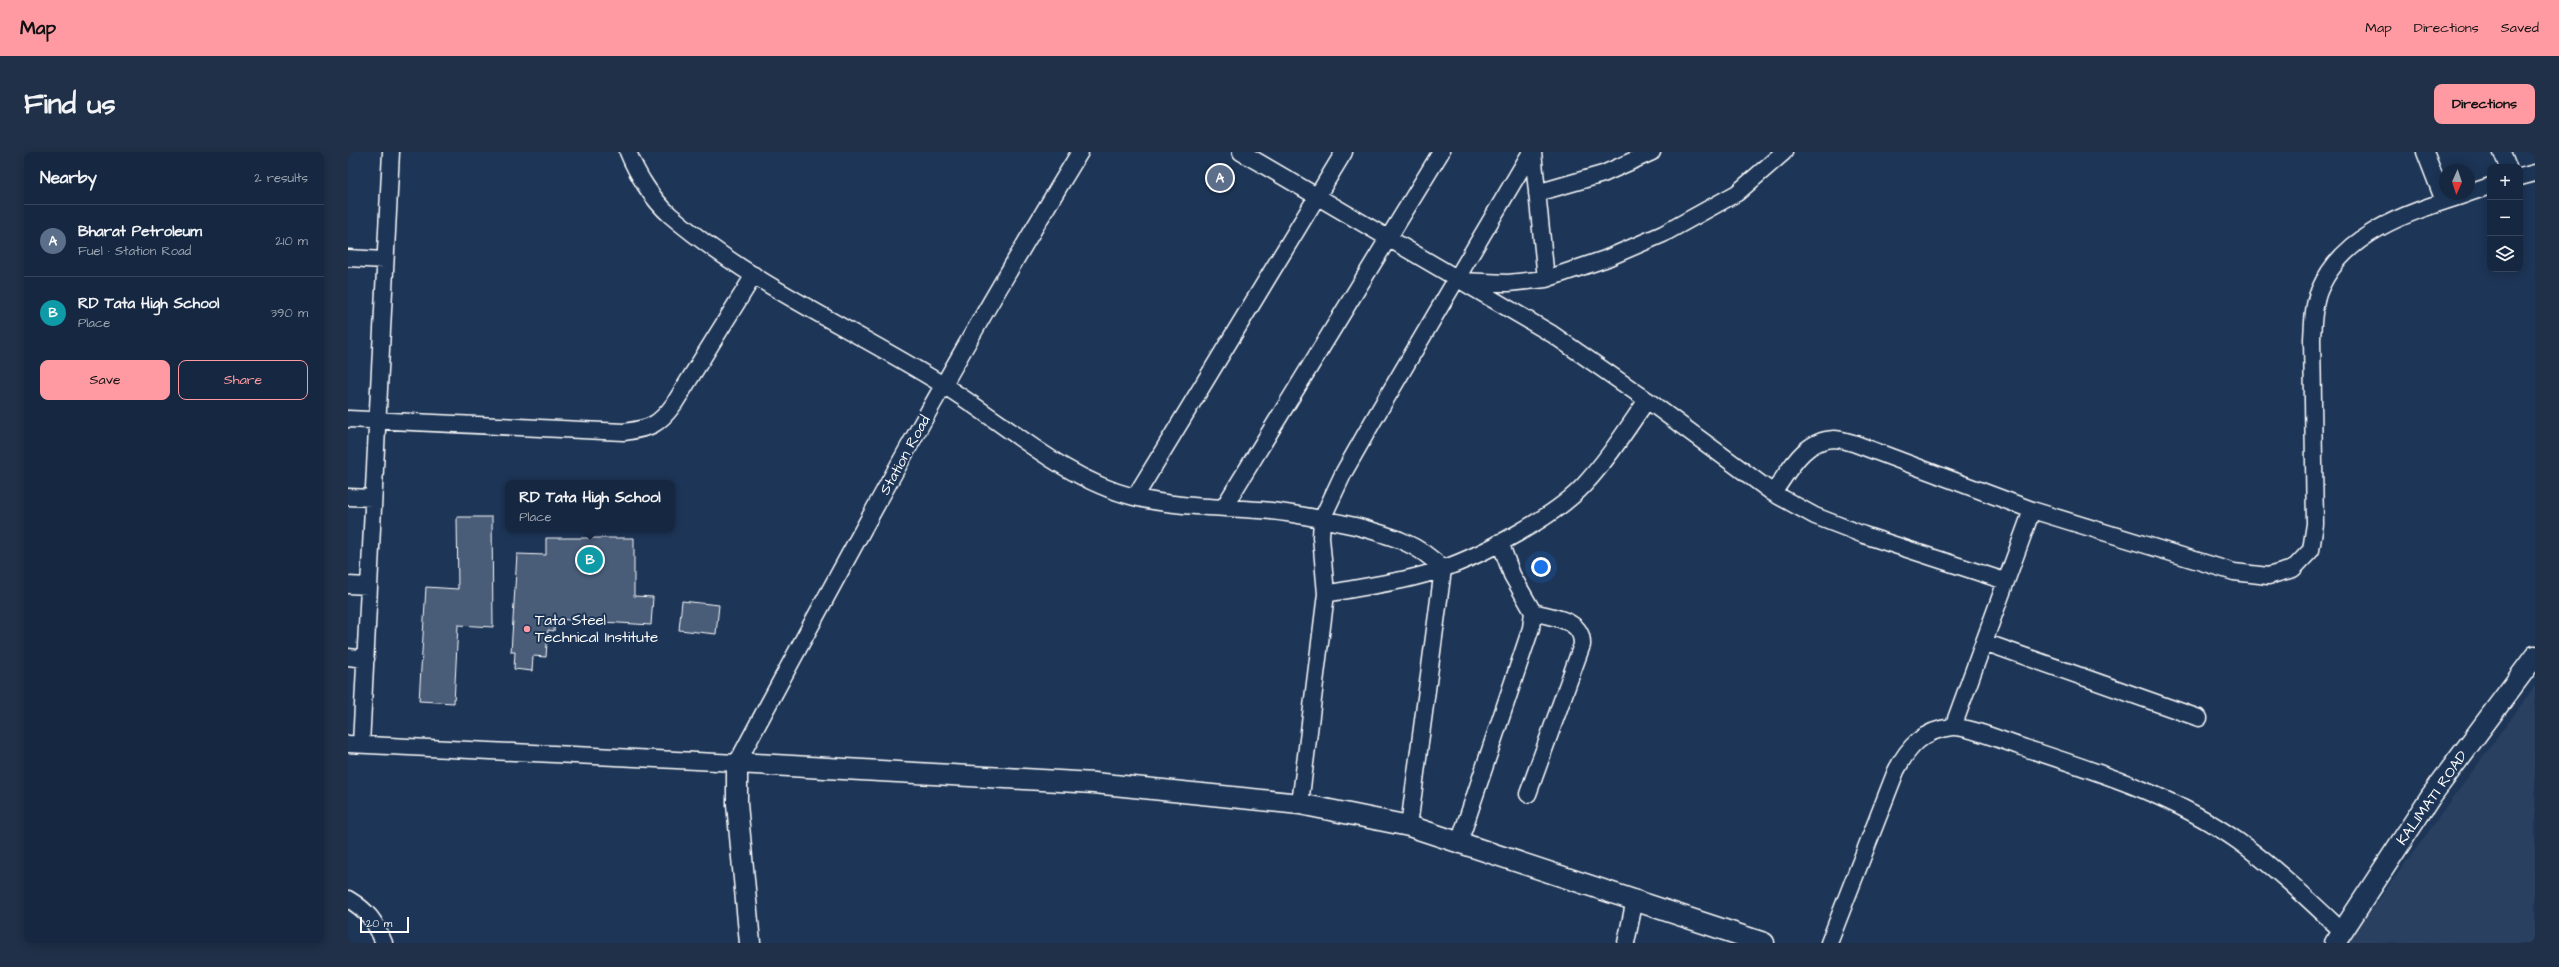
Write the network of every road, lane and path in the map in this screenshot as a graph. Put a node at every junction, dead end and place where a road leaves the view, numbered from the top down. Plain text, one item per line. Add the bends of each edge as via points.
1 (391, 152) edge
2 (1080, 152) edge
3 (1241, 152) edge
4 (1344, 152) edge
5 (1441, 152) edge
6 (1532, 152) edge
7 (1652, 152) edge
8 (1784, 152) edge
9 (2425, 152) edge
10 (2502, 152) edge
11 (632, 155) edge
12 (2507, 164) edge
13 (2535, 173) edge
14 (2523, 176) edge
15 (2487, 187) edge
16 (2475, 191) edge
17 (1537, 193) junction
18 (1318, 197) junction
19 (2447, 200) edge
20 (2444, 201) junction
21 (1388, 237) junction
22 (348, 258) edge
23 (384, 260) junction
24 (754, 275) junction
25 (1546, 279) junction
26 (1457, 281) junction
27 (943, 385) junction
28 (1647, 400) junction
29 (348, 419) edge
30 (378, 421) junction
31 (1773, 493) junction
32 (348, 497) edge
33 (1135, 497) junction
34 (373, 498) junction
35 (1224, 507) junction
36 (2032, 510) junction
37 (1322, 519) junction
38 (1500, 542) junction
39 (1443, 569) junction
40 (2005, 581) junction
41 (348, 585) edge
42 (368, 586) junction
43 (1326, 594) junction
44 (1533, 612) junction
45 (1984, 642) junction
46 (2535, 656) edge
47 (348, 658) edge
48 (366, 659) junction
49 (2199, 718) dead end
50 (1953, 727) junction
51 (354, 745) edge
52 (737, 763) junction
53 (1528, 794) dead end
54 (1300, 804) junction
55 (1409, 826) junction
56 (1459, 843) junction
57 (1635, 899) junction
58 (348, 900) edge
59 (2339, 938) edge
60 (384, 943) edge
61 (750, 943) edge
62 (1626, 943) edge
63 (1764, 943) edge
64 (1829, 943) edge

1 - 23 street
2 - 27 street, Station Road
3 - 18 street
4 - 18 street
5 - 21 street
6 - 17 street
6 - 26 street
7 - 17 street via 1603,174
8 - 25 street via 1737,193 1663,234 1605,259
9 - 20 street
10 - 12 street
11 - 24 street via 646,185 667,212 699,238
13 - 14 street
15 - 16 street
17 - 25 street
18 - 21 street
18 - 33 street
19 - 20 street
20 - 36 street via 2394,220 2359,240 2334,266 2319,291 2312,339 2315,524 2311,550 2293,569 2268,576 2234,572
21 - 26 street
21 - 35 street
22 - 23 street
23 - 30 street
24 - 27 street
24 - 30 street via 674,404 664,418 649,428 624,432
25 - 26 street via 1508,283
26 - 28 street via 1552,334
26 - 37 street via 1366,434 1334,491
27 - 33 street via 1063,465 1109,489
27 - 52 street, Station Road
28 - 31 street
28 - 38 street via 1584,486 1548,516
29 - 30 street
30 - 34 street
31 - 36 street via 1804,450 1820,442 1835,439 1856,444
31 - 40 street via 1815,516 1836,524
32 - 34 street
33 - 35 street
34 - 42 street
35 - 37 street via 1274,511
36 - 40 street
37 - 39 street via 1406,540 1428,554
37 - 43 street
38 - 39 street
38 - 44 street via 1512,575
39 - 43 street via 1402,580
39 - 55 street
40 - 45 street
41 - 42 street
42 - 48 street
43 - 54 street
44 - 53 street via 1579,628 1582,645
44 - 56 street via 1531,628
45 - 49 street
45 - 50 street
46 - 59 main road, KALIMATI ROAD via 2431,796
47 - 48 street
48 - 51 street
50 - 59 street via 1984,734 2112,777 2180,806 2237,840 2288,881
50 - 64 street via 1934,731 1917,740 1905,752
51 - 52 street
52 - 54 main road via 1094,783
52 - 61 main road via 738,810
54 - 55 main road
55 - 56 main road
56 - 57 main road
57 - 62 street
57 - 63 main road
58 - 60 street via 365,909

